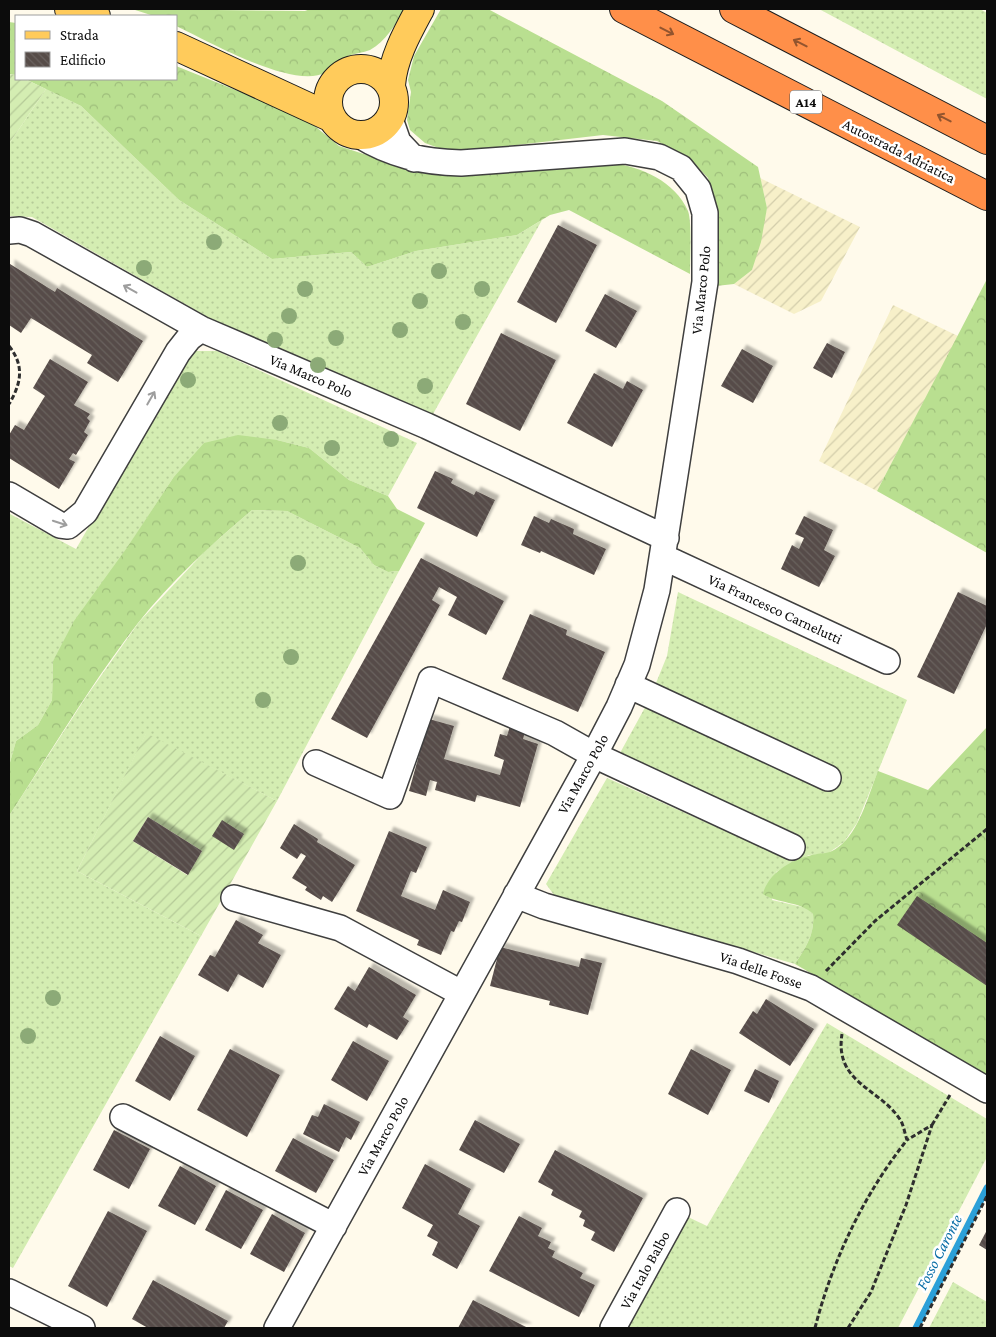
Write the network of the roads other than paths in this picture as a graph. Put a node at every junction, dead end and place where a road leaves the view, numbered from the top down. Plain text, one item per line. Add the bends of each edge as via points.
1 (70, 9) edge
2 (420, 9) edge
3 (624, 9) edge
4 (734, 9) edge
5 (92, 15) edge
6 (406, 36) junction
7 (178, 47) edge
8 (362, 68) junction
9 (391, 85) junction
10 (332, 87) junction
11 (268, 88) junction
12 (332, 118) junction
13 (390, 119) junction
14 (359, 135) junction
15 (987, 140) edge
16 (414, 158) junction
17 (987, 196) edge
18 (9, 231) edge
19 (201, 329) junction
20 (9, 495) edge
21 (665, 548) junction
22 (887, 661) dead end
23 (628, 685) junction
24 (594, 755) junction
25 (316, 763) dead end
26 (828, 778) dead end
27 (792, 847) dead end
28 (516, 895) junction
29 (234, 898) dead end
30 (461, 994) junction
31 (987, 1090) edge
32 (123, 1117) dead end
33 (677, 1211) dead end
34 (334, 1226) junction
35 (9, 1292) edge
36 (82, 1328) edge
37 (278, 1328) edge
38 (613, 1328) edge

1 - 5 main road
2 - 6 main road
3 -> 17 highway, Autostrada Adriatica / A14
15 -> 4 highway
6 - 8 main road via 383,59
6 - 9 main road via 392,72
7 - 11 main road
8 - 9 main road via 378,73
8 - 10 main road via 344,73
9 - 13 main road via 395,102
10 - 11 main road via 311,90
10 - 12 main road via 328,97
11 - 12 main road
12 - 14 main road via 343,130
13 - 14 main road via 374,133
13 - 16 street via 398,142
14 - 16 street, Via Marco Polo via 391,152
16 - 21 street, Via Marco Polo via 461,163 625,151 659,156 681,168 698,189 705,214 705,282
19 -> 18 street, Via Marco Polo via 32,234
20 -> 19 street via 60,524 68,526 77,521 178,352
19 - 21 street, Via Marco Polo via 427,426
21 - 22 street, Via Francesco Carnelutti
21 - 23 street, Via Marco Polo via 650,623
23 - 24 street, Via Marco Polo
23 - 26 street
24 - 25 street via 555,733 432,680 390,796
24 - 27 street
24 - 28 street, Via Marco Polo
28 - 30 street, Via Marco Polo
28 - 31 street, Via delle Fosse via 544,906 738,961 811,988
29 - 30 street via 340,928
30 - 34 street, Via Marco Polo
32 - 34 street
33 - 38 street, Via Italo Balbo
34 - 37 street, Via Marco Polo
35 - 36 street

